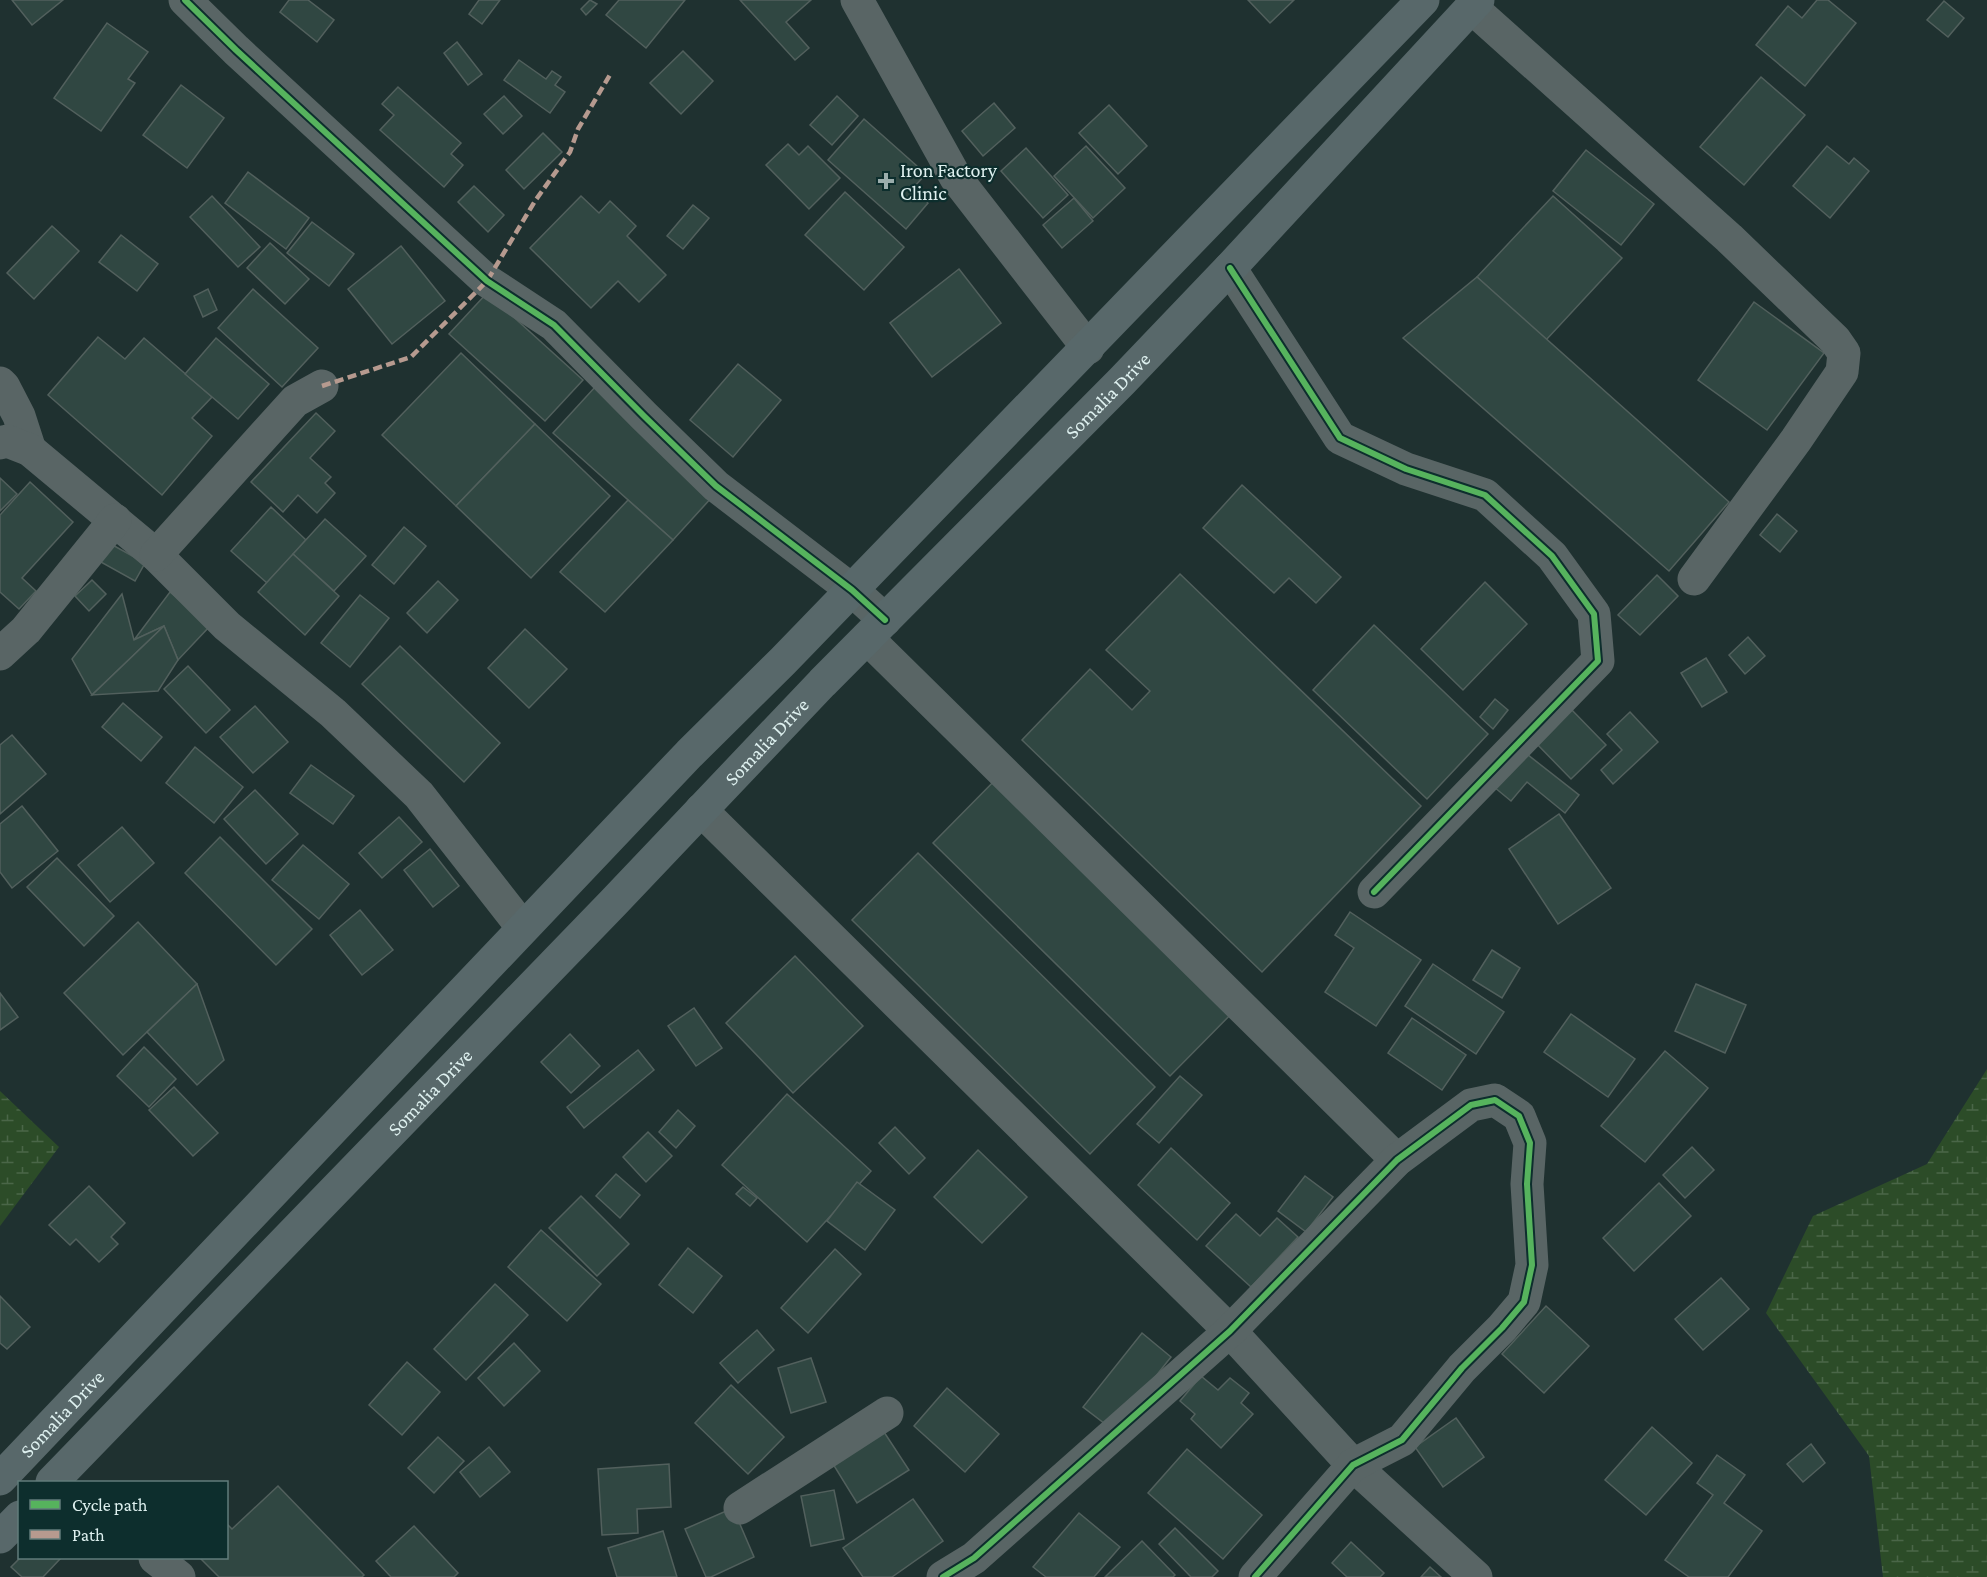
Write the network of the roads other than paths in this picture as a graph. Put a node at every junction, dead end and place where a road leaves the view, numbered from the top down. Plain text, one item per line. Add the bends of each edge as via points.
1 (185, 0) edge
2 (857, 0) edge
3 (1423, 0) edge
4 (1474, 4) edge
5 (1230, 268) junction
6 (1088, 348) junction
7 (0, 383) edge
8 (321, 386) dead end
9 (15, 447) edge
10 (115, 520) junction
11 (156, 555) junction
12 (1694, 579) dead end
13 (852, 590) junction
14 (876, 629) junction
15 (0, 654) edge
16 (701, 810) junction
17 (1374, 892) dead end
18 (523, 928) junction
19 (1397, 1160) junction
20 (1230, 1331) junction
21 (887, 1413) dead end
22 (1353, 1465) junction
23 (0, 1479) edge
24 (58, 1481) edge
25 (740, 1508) dead end
26 (18, 1518) edge
27 (0, 1537) edge
28 (157, 1559) edge
29 (179, 1577) edge
30 (943, 1577) edge
31 (1255, 1577) edge
32 (1476, 1577) edge

1 - 13 street via 487,281 554,325 716,486
2 - 6 street via 956,178
3 - 6 main road, Somalia Drive
4 - 5 main road, Somalia Drive
4 - 12 street via 1729,238 1844,353 1842,372
5 - 14 main road, Somalia Drive
5 - 17 street via 1340,438 1406,469 1485,495 1552,556 1594,614 1598,661
6 - 13 main road, Somalia Drive
7 - 9 street via 19,416
8 - 11 street via 295,401
9 - 10 street
10 - 11 street
10 - 15 street via 26,630
11 - 18 street via 227,626 333,713 419,795
13 - 14 street
13 - 18 main road, Somalia Drive
14 - 16 main road, Somalia Drive
14 - 19 street
16 - 20 street
16 - 24 main road, Somalia Drive
18 - 23 main road, Somalia Drive
19 - 20 street
19 - 22 street via 1471,1105 1495,1100 1518,1116 1530,1143 1527,1184 1532,1265 1524,1302 1402,1440
20 - 22 street
20 - 30 street via 974,1558
21 - 25 street
22 - 31 street
22 - 32 street
26 - 27 main road
28 - 29 street

